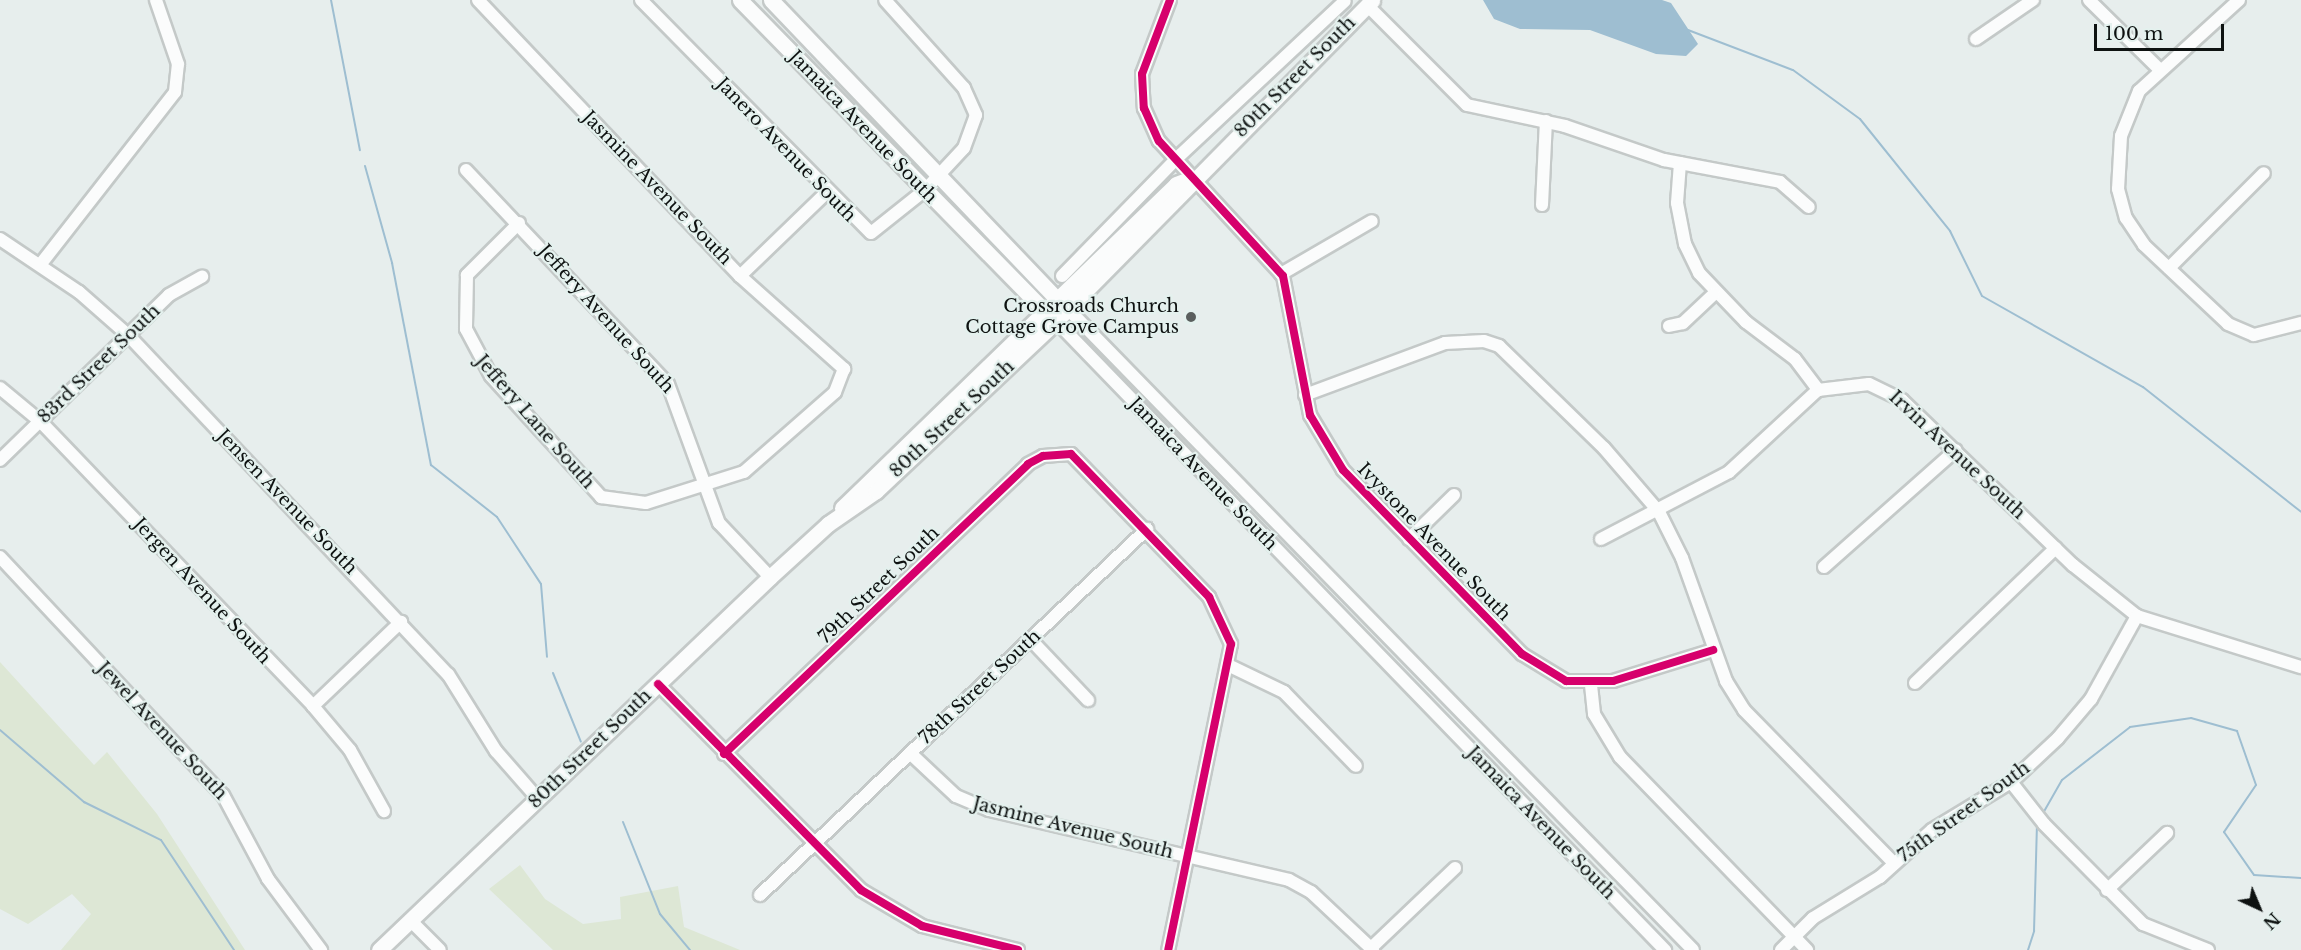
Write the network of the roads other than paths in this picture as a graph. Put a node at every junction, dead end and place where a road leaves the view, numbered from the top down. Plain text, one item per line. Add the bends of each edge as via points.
1 (156, 0) edge
2 (478, 0) edge
3 (641, 0) edge
4 (740, 0) edge
5 (771, 0) edge
6 (904, 0) edge
7 (1170, 0) edge
8 (2033, 0) edge
9 (2089, 0) edge
10 (2239, 0) edge
11 (1345, 1) edge
12 (1370, 3) edge
13 (890, 4) edge
14 (1976, 39) dead end
15 (2159, 69) junction
16 (1546, 121) junction
17 (1176, 159) junction
18 (1680, 164) junction
19 (466, 170) dead end
20 (2264, 173) dead end
21 (938, 176) junction
22 (1192, 178) junction
23 (925, 190) junction
24 (826, 193) junction
25 (1542, 205) dead end
26 (1809, 207) dead end
27 (1372, 221) dead end
28 (519, 223) junction
29 (0, 239) edge
30 (40, 265) junction
31 (2169, 268) junction
32 (1281, 274) junction
33 (741, 276) junction
34 (1062, 276) dead end
35 (202, 277) dead end
36 (1714, 294) junction
37 (1056, 298) junction
38 (1044, 309) junction
39 (1068, 309) junction
40 (1056, 321) junction
41 (2301, 323) edge
42 (1669, 326) dead end
43 (129, 336) junction
44 (849, 366) joint
45 (0, 388) edge
46 (1818, 390) junction
47 (1305, 395) junction
48 (40, 422) junction
49 (1956, 450) junction
50 (0, 460) edge
51 (707, 486) junction
52 (1454, 495) dead end
53 (1659, 512) junction
54 (828, 524) junction
55 (1147, 530) junction
56 (1409, 539) junction
57 (1601, 539) dead end
58 (2056, 548) junction
59 (0, 557) edge
60 (1824, 567) dead end
61 (770, 577) junction
62 (2138, 616) junction
63 (400, 622) junction
64 (1031, 640) junction
65 (1713, 650) junction
66 (1230, 666) junction
67 (2301, 667) edge
68 (1915, 683) dead end
69 (658, 684) junction
70 (1591, 685) junction
71 (1088, 700) dead end
72 (312, 706) junction
73 (910, 753) junction
74 (724, 754) junction
75 (1356, 766) dead end
76 (2011, 782) junction
77 (538, 799) junction
78 (384, 811) dead end
79 (2167, 833) dead end
80 (813, 845) junction
81 (1189, 856) junction
82 (1894, 862) junction
83 (1455, 868) dead end
84 (2107, 890) junction
85 (760, 895) dead end
86 (410, 920) junction
87 (1795, 937) junction
88 (1372, 949) edge
89 (321, 950) edge
90 (379, 950) edge
91 (440, 950) edge
92 (1018, 950) edge
93 (1168, 950) edge
94 (1665, 950) edge
95 (1693, 950) edge
96 (1781, 950) edge
97 (1808, 950) edge
98 (2208, 950) edge

1 - 30 street via 178,64 175,92
2 - 33 street, Jasmine Avenue South
3 - 24 street, Janero Avenue South
4 - 23 main road, Jamaica Avenue South
5 - 21 main road, Jamaica Avenue South
6 - 13 street
7 - 17 street, Ivystone Avenue South via 1149,48 1140,91 1153,131
8 - 14 street
9 - 15 street
10 - 15 street
11 - 17 street, 80th Street South
12 - 16 street via 1467,105
12 - 22 main road, 80th Street South
13 - 21 street, Janero Avenue South via 964,88 976,115 964,148
15 - 31 street via 2128,110 2118,189 2126,218
16 - 18 street
16 - 25 street
17 - 22 street, Ivystone Avenue South
17 - 34 street, 80th Street South
18 - 26 street via 1780,182
18 - 36 street via 1677,203 1684,244
19 - 28 street, Jeffery Avenue South
20 - 31 street
21 - 23 street, Janero Avenue South
21 - 37 main road, Jamaica Avenue South
22 - 32 street, Ivystone Avenue South
22 - 37 main road, 80th Street South via 1176,184
22 - 39 main road, 80th Street South via 1185,195
23 - 24 street, Janero Avenue South via 871,233
23 - 38 main road, Jamaica Avenue South
24 - 33 street
27 - 32 street
28 - 51 street, Jeffery Avenue South via 668,384
28 - 51 street, Jeffery Lane South via 475,263 465,281 466,329 491,376 601,497 646,503
29 - 30 street, Jensen Avenue South
30 - 43 street, Jensen Avenue South
31 - 41 street via 2242,332 2270,334
32 - 47 street, Ivystone Avenue South via 1289,292
33 - 44 street, Jasmine Avenue South
35 - 43 street, 83rd Street South via 182,283
36 - 42 street via 1683,323
36 - 46 street via 1795,359
37 - 38 main road, 80th Street South
37 - 39 main road, Jamaica Avenue South
38 - 40 main road, Jamaica Avenue South
38 - 54 main road, 80th Street South via 865,480
39 - 40 main road, 80th Street South
39 - 95 street, Jamaica Avenue South
40 - 54 main road, 80th Street South via 876,491
40 - 94 street, Jamaica Avenue South
43 - 48 street, 83rd Street South
43 - 63 street, Jensen Avenue South
44 - 51 street, Jeffery Lane South via 835,392 769,456
45 - 48 street, Jergen Avenue South
46 - 49 street, Irvin Avenue South via 1850,383 1885,389
46 - 53 street via 1754,454
47 - 53 street via 1445,342 1484,341 1530,373
47 - 56 street, Ivystone Avenue South via 1319,438 1364,495
48 - 50 street, 83rd Street South
48 - 72 street, Jergen Avenue South
49 - 58 street, Irvin Avenue South
49 - 60 street
51 - 61 street, Jeffery Avenue South via 718,523
52 - 56 street
53 - 57 street
53 - 65 street via 1682,558
54 - 61 main road, 80th Street South
55 - 64 street, 78th Street South
55 - 66 street via 1217,609 1231,644
55 - 74 street, 79th Street South via 1084,464 1064,453 1028,464
56 - 70 street, Ivystone Avenue South via 1540,669 1566,681
58 - 62 street, Irvin Avenue South
58 - 68 street
59 - 89 street, Jewel Avenue South via 223,795 268,879
61 - 69 main road, 80th Street South
62 - 67 street, Irvin Avenue South
62 - 76 street, 75th Street South via 2091,699
63 - 72 street
63 - 77 street, Jensen Avenue South via 448,674 496,751
64 - 71 street
64 - 73 street, 78th Street South
65 - 70 street, Ivystone Avenue South
65 - 82 street via 1744,710
66 - 75 street via 1284,692
66 - 81 street
69 - 74 street
69 - 77 main road, 80th Street South
70 - 87 street via 1594,714 1620,757
72 - 78 street, Jergen Avenue South via 350,750
73 - 80 street, 78th Street South
73 - 81 street, Jasmine Avenue South via 972,804
74 - 80 street
76 - 82 street, 75th Street South via 1932,830
76 - 84 street
77 - 86 main road, 80th Street South
79 - 84 street
80 - 85 street, 78th Street South
80 - 92 street via 861,890 896,914 939,932
81 - 88 street, Jasmine Avenue South via 1289,880 1311,892
81 - 93 street
82 - 87 street, 75th Street South
83 - 88 street, Jasmine Avenue South
84 - 98 street via 2143,924
86 - 90 main road, 80th Street South
86 - 91 street
87 - 96 street, 75th Street South
87 - 97 street

